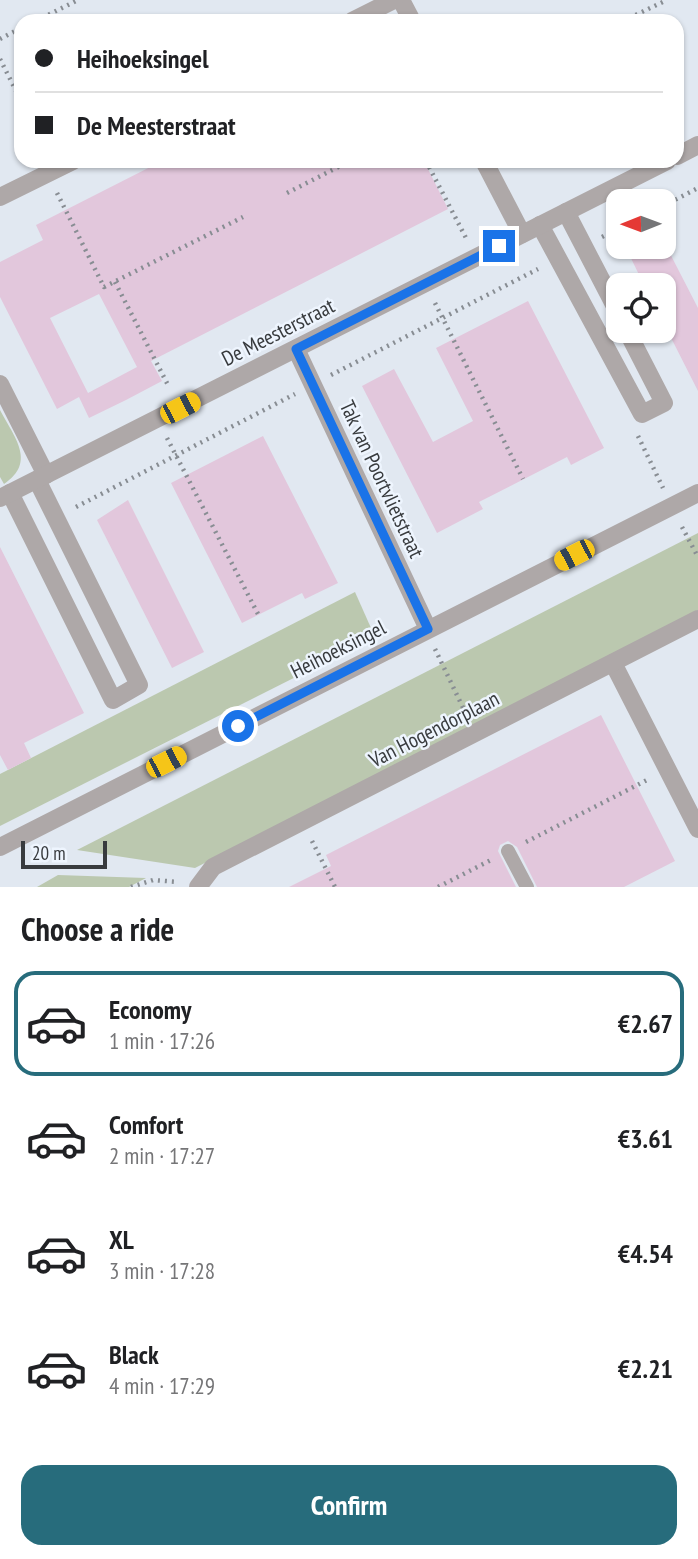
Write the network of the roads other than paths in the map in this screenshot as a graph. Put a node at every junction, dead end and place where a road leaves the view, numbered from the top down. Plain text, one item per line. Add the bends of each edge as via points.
1 (394, 0) edge
2 (366, 14) edge
3 (58, 168) edge
4 (488, 168) edge
5 (653, 168) edge
6 (0, 197) edge
7 (566, 212) junction
8 (540, 225) junction
9 (522, 234) junction
10 (606, 289) edge
11 (633, 343) edge
12 (296, 349) junction
13 (0, 384) edge
14 (41, 477) junction
15 (698, 493) edge
16 (5, 496) edge
17 (698, 619) edge
18 (428, 629) junction
19 (613, 663) junction
20 (698, 830) edge
21 (0, 847) edge
22 (508, 851) road end
23 (199, 885) edge
24 (527, 887) edge

1 - 2 street
3 - 6 street
4 - 9 street
5 - 7 street, De Meesterstraat
7 - 8 street, De Meesterstraat
7 - 10 street
8 - 9 street, De Meesterstraat
8 - 11 street via 642,414 664,403
9 - 12 street, De Meesterstraat
12 - 14 street, De Meesterstraat
12 - 18 street, Tak van Poortvlietstraat
13 - 14 street
14 - 16 street, De Meesterstraat
14 - 16 street, De Meesterstraat via 139,685 113,700
15 - 18 street, Heihoeksingel
17 - 19 street, Van Hogendorplaan
18 - 21 street, Heihoeksingel
19 - 20 street
19 - 23 street, Van Hogendorplaan via 213,867
22 - 24 lane

